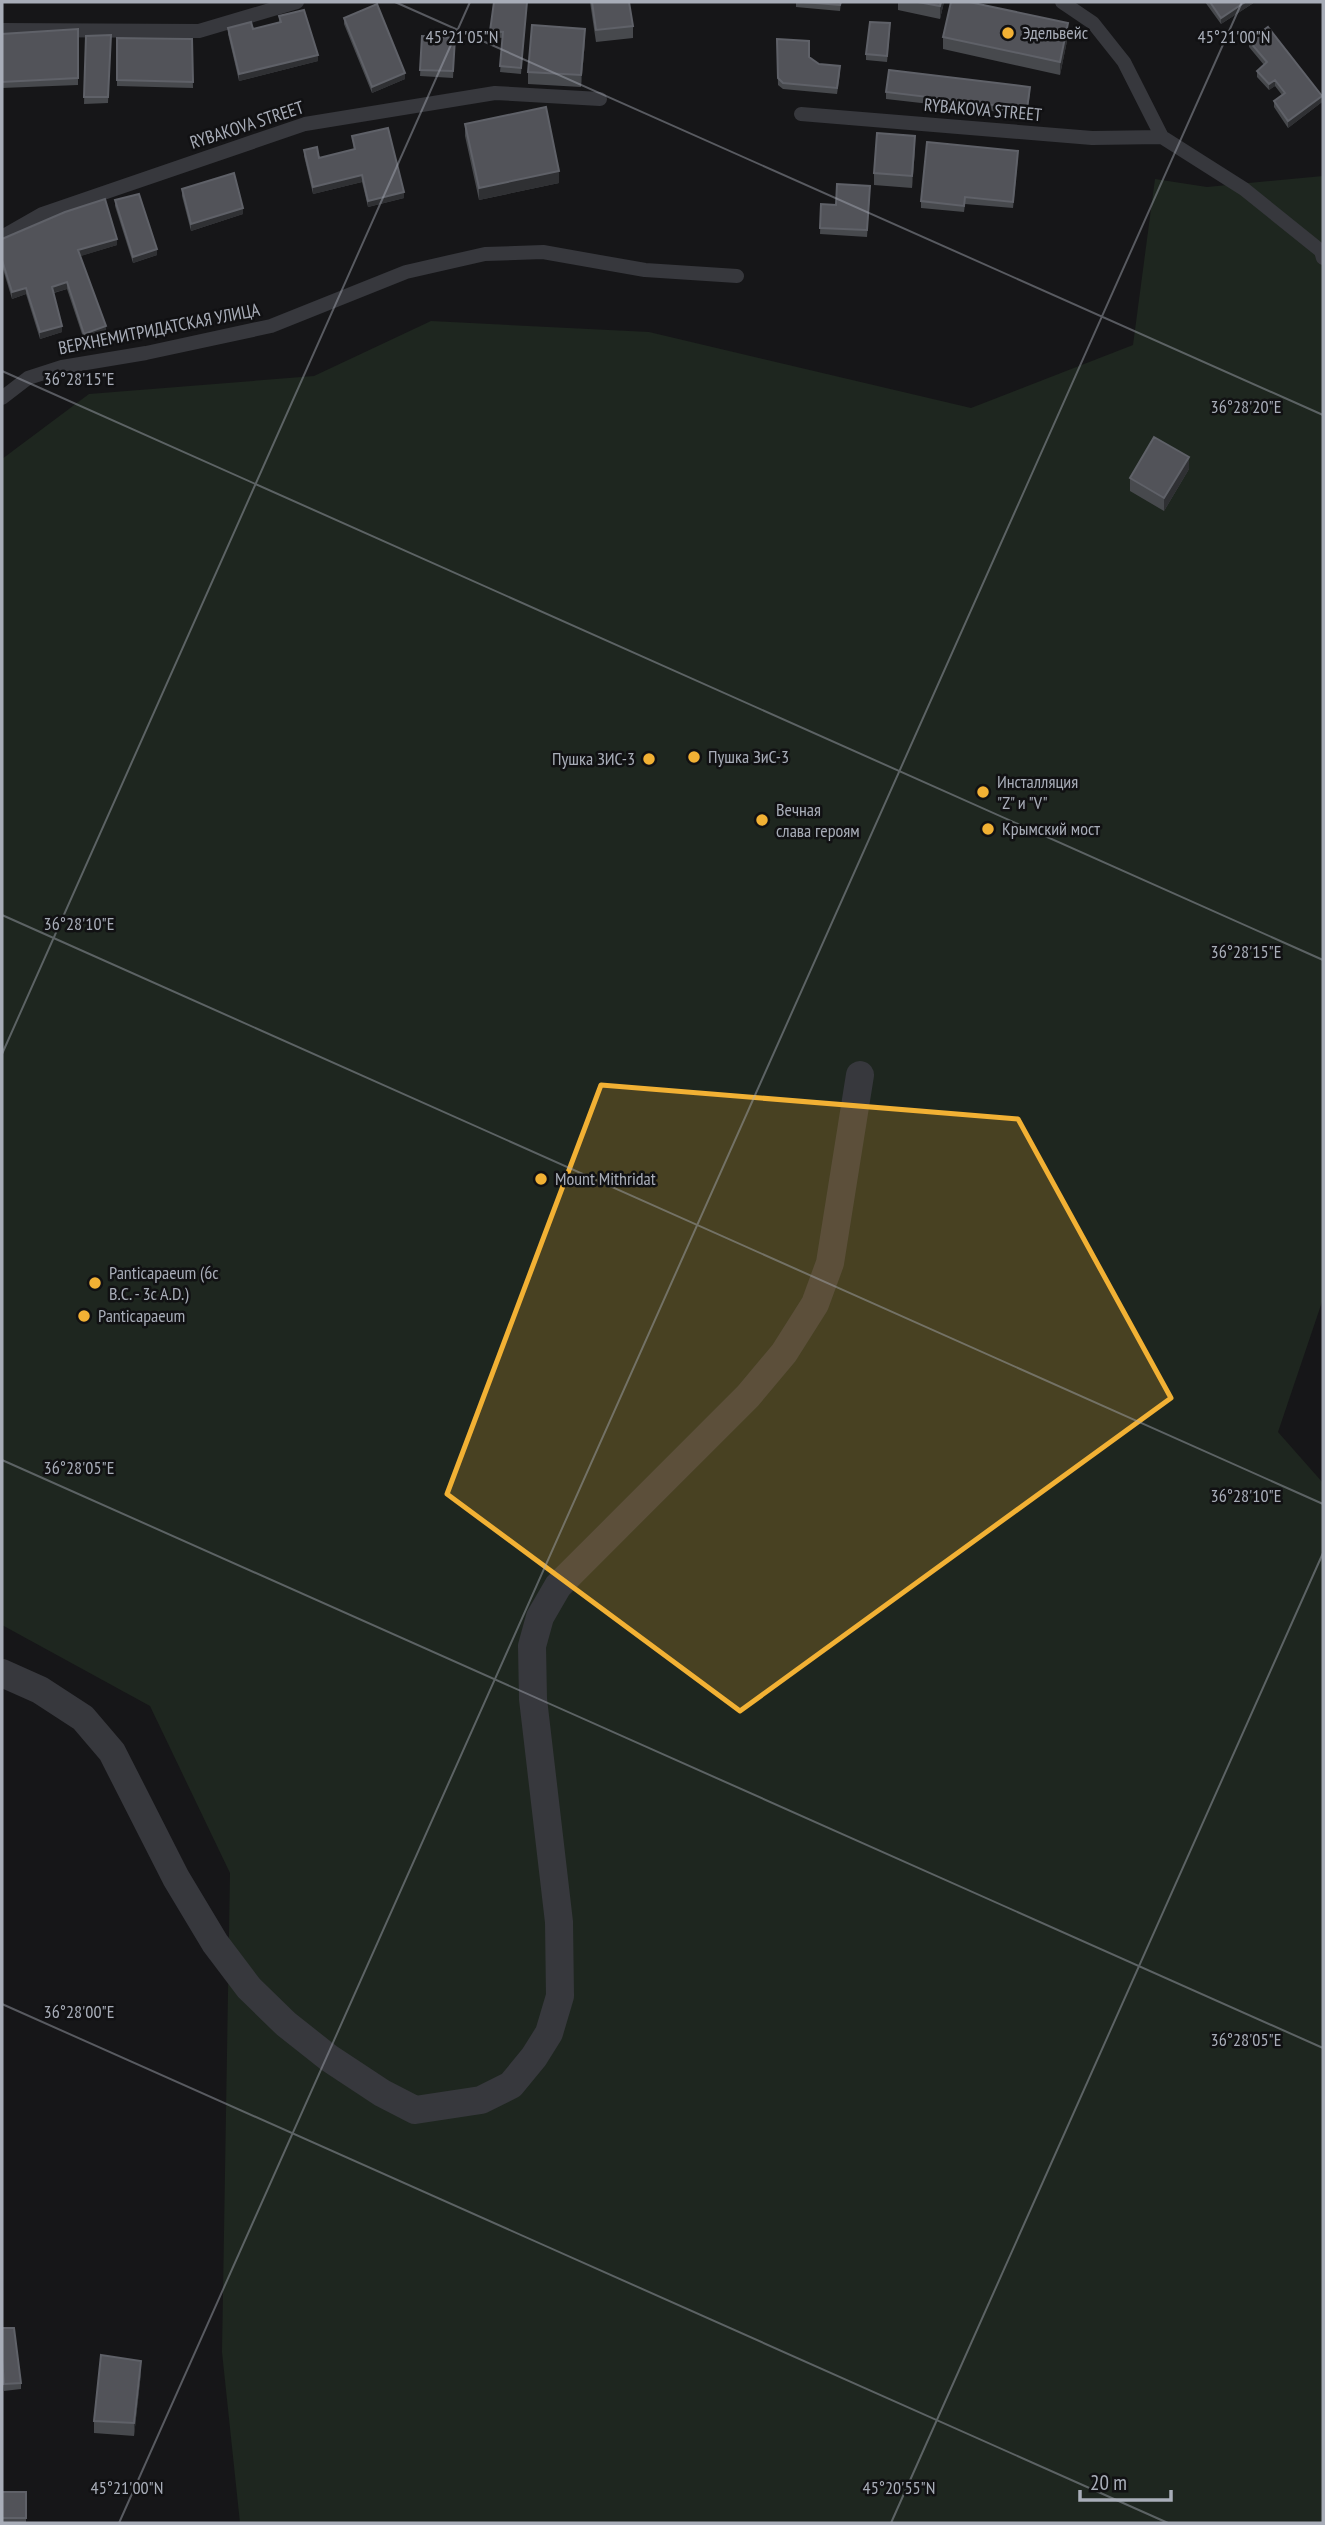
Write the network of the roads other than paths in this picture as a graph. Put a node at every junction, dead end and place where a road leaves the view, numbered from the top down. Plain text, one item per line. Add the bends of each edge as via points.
1 (297, 2) edge
2 (1062, 2) edge
3 (2, 30) edge
4 (600, 99) dead end
5 (801, 114) dead end
6 (1162, 137) junction
7 (2, 237) edge
8 (1323, 258) edge
9 (737, 276) dead end
10 (2, 398) edge
11 (860, 1075) dead end
12 (2, 1673) edge

1 - 3 lane via 200,31
2 - 6 lane via 1093,23 1124,62
4 - 7 lane, RYBAKOVA STREET via 495,93 305,124 41,214
5 - 6 lane, RYBAKOVA STREET via 1092,138
6 - 8 lane via 1244,189 1321,251
9 - 10 lane, ВЕРХНЕМИТРИДАТСКАЯ УЛИЦА via 645,270 543,252 485,254 406,272 271,326 62,367 28,378
11 - 12 street via 830,1263 815,1304 748,1396 558,1586 540,1617 531,1646 533,1699 559,1922 560,1996 549,2033 511,2085 481,2099 415,2110 382,2093 286,2025 249,1988 215,1943 112,1752 83,1718 40,1690

